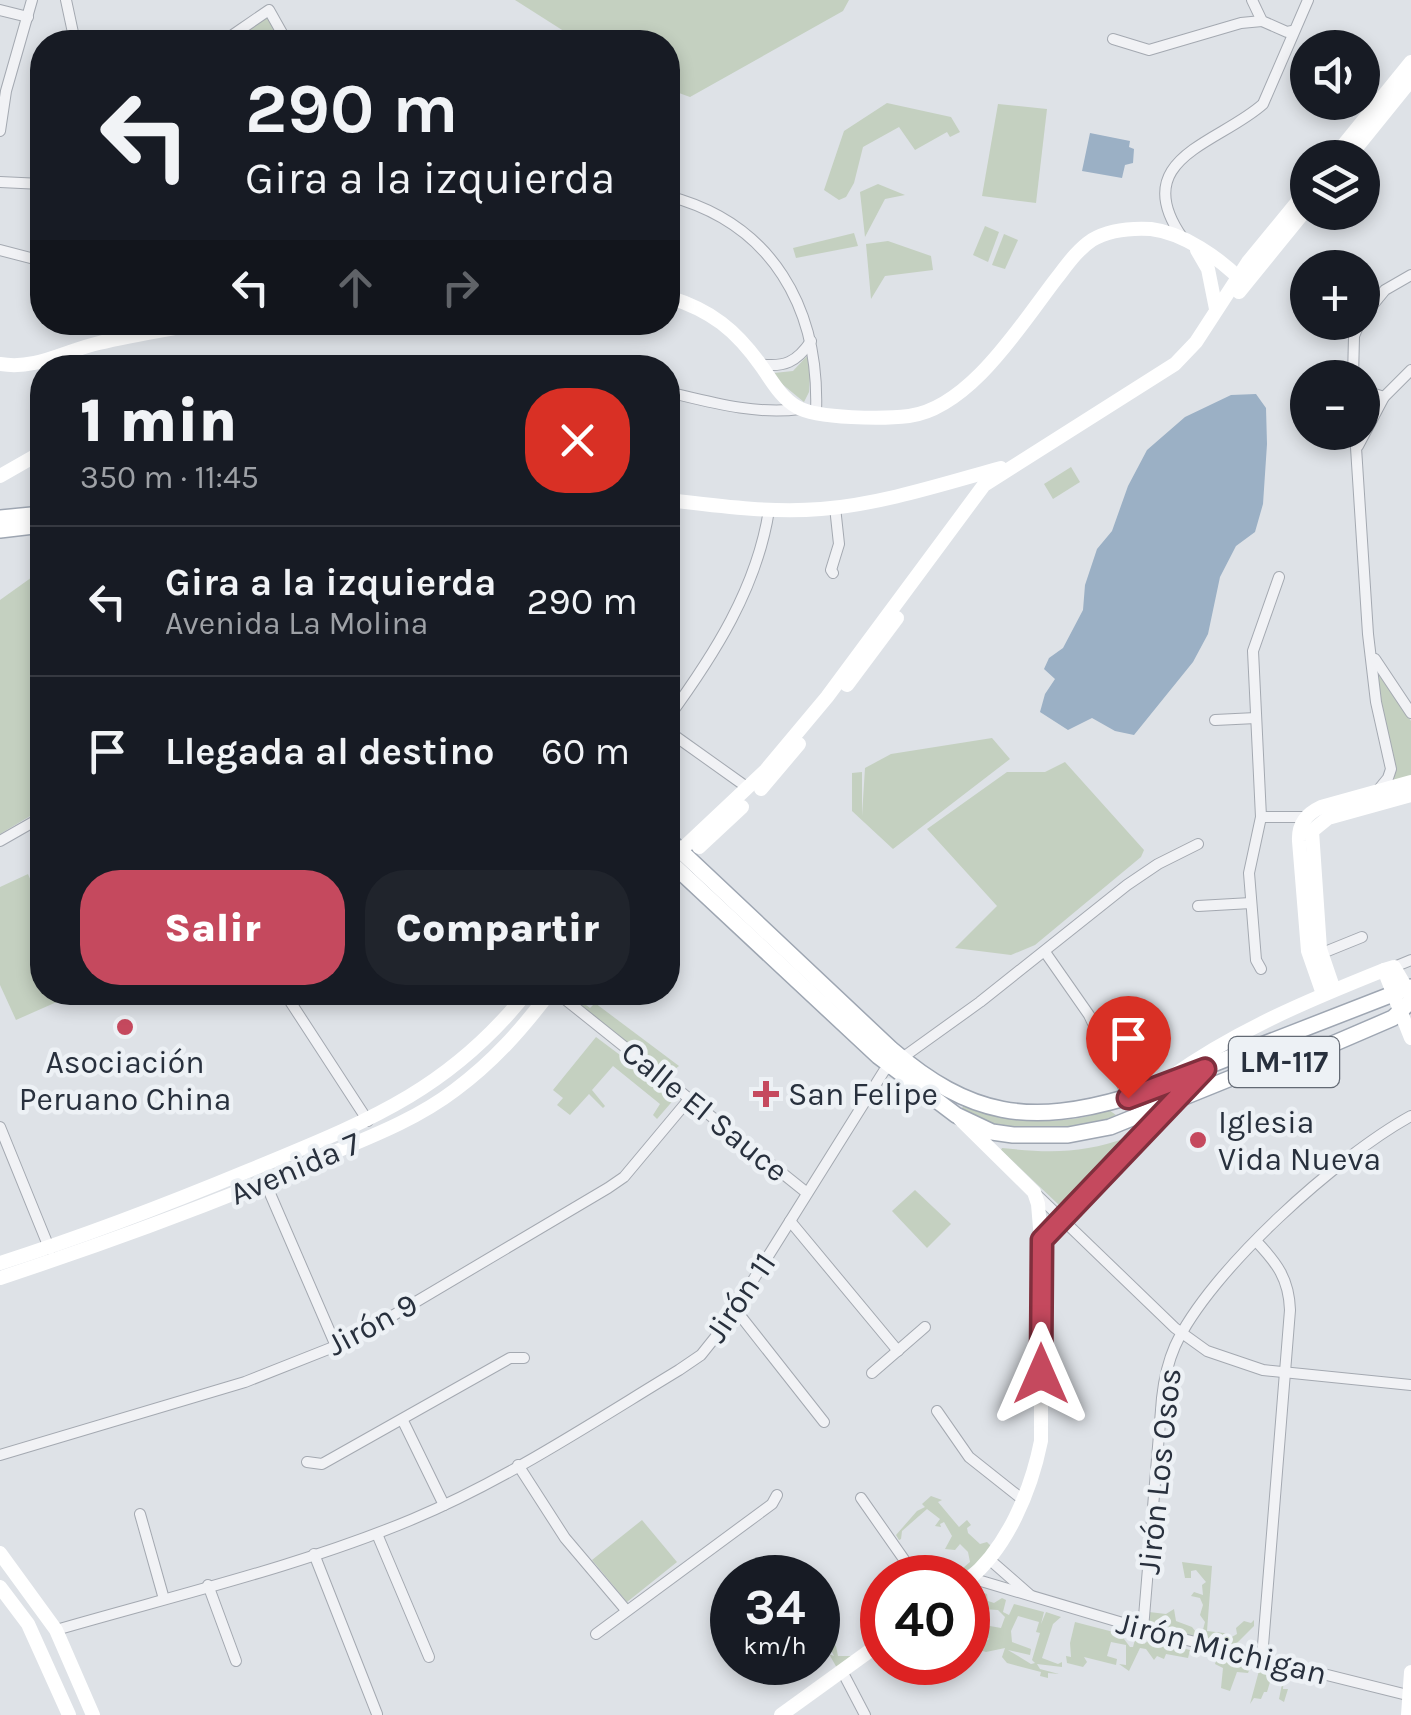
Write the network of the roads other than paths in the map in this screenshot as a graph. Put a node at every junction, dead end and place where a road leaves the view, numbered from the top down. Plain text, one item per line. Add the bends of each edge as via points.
1 (32, 0) edge
2 (66, 0) edge
3 (1308, 0) edge
4 (1252, 3) edge
5 (0, 10) edge
6 (28, 17) junction
7 (1262, 21) junction
8 (1241, 23) junction
9 (72, 30) edge
10 (241, 30) edge
11 (281, 30) edge
12 (1293, 30) edge
13 (1290, 31) edge
14 (1290, 36) edge
15 (1113, 39) dead end
16 (1410, 69) edge
17 (0, 130) edge
18 (1349, 140) edge
19 (1361, 140) edge
20 (0, 182) edge
21 (30, 183) edge
22 (680, 200) edge
23 (1290, 215) edge
24 (1290, 224) edge
25 (1188, 242) junction
26 (1266, 249) junction
27 (0, 250) edge
28 (30, 257) edge
29 (1411, 275) edge
30 (1212, 282) junction
31 (1236, 283) junction
32 (1380, 298) edge
33 (680, 301) edge
34 (1215, 313) junction
35 (142, 335) edge
36 (811, 340) junction
37 (61, 355) edge
38 (0, 364) edge
39 (759, 364) junction
40 (30, 365) edge
41 (1411, 370) edge
42 (680, 394) edge
43 (1380, 396) edge
44 (1384, 397) junction
45 (800, 409) junction
46 (816, 413) junction
47 (1356, 452) joint
48 (30, 459) edge
49 (1039, 459) junction
50 (1019, 463) junction
51 (0, 476) edge
52 (966, 478) junction
53 (974, 496) junction
54 (680, 501) edge
55 (835, 507) junction
56 (770, 510) junction
57 (30, 515) edge
58 (0, 518) edge
59 (30, 526) edge
60 (0, 530) edge
61 (833, 574) dead end
62 (1279, 578) dead end
63 (1371, 654) junction
64 (1396, 694) junction
65 (680, 702) edge
66 (1376, 702) junction
67 (1411, 712) edge
68 (1256, 718) junction
69 (1215, 720) dead end
70 (680, 739) edge
71 (1411, 782) edge
72 (748, 788) junction
73 (1374, 792) junction
74 (1411, 795) edge
75 (1345, 806) junction
76 (1261, 817) junction
77 (1306, 817) junction
78 (30, 824) edge
79 (0, 841) edge
80 (1198, 844) dead end
81 (680, 851) edge
82 (680, 851) edge
83 (680, 863) edge
84 (1251, 902) junction
85 (1198, 906) dead end
86 (1362, 938) dead end
87 (1316, 951) junction
88 (1045, 952) junction
89 (1411, 960) edge
90 (1389, 968) junction
91 (1261, 970) dead end
92 (1329, 992) junction
93 (1405, 996) edge
94 (292, 1005) edge
95 (516, 1005) edge
96 (542, 1005) edge
97 (570, 1005) edge
98 (1411, 1038) edge
99 (895, 1062) junction
100 (1205, 1069) junction
101 (1157, 1088) junction
102 (690, 1098) junction
103 (1128, 1098) junction
104 (1164, 1108) junction
105 (956, 1115) junction
106 (1411, 1116) edge
107 (368, 1121) junction
108 (0, 1126) edge
109 (346, 1139) junction
110 (265, 1182) junction
111 (808, 1192) junction
112 (1034, 1192) junction
113 (1062, 1219) junction
114 (790, 1220) junction
115 (104, 1236) junction
116 (1042, 1240) junction
117 (1256, 1241) junction
118 (50, 1246) junction
119 (0, 1263) edge
120 (42, 1264) junction
121 (0, 1278) edge
122 (735, 1309) junction
123 (925, 1328) dead end
124 (1182, 1334) junction
125 (336, 1346) junction
126 (898, 1351) junction
127 (524, 1358) dead end
128 (1285, 1372) junction
129 (872, 1373) dead end
130 (1411, 1385) edge
131 (936, 1411) dead end
132 (403, 1421) junction
133 (824, 1422) dead end
134 (0, 1455) edge
135 (306, 1462) dead end
136 (518, 1464) junction
137 (777, 1495) dead end
138 (861, 1498) dead end
139 (1022, 1499) junction
140 (444, 1505) junction
141 (140, 1514) dead end
142 (377, 1534) junction
143 (0, 1553) edge
144 (314, 1554) junction
145 (901, 1555) edge
146 (990, 1560) joint
147 (990, 1585) edge
148 (208, 1586) junction
149 (0, 1587) edge
150 (164, 1598) junction
151 (1034, 1598) junction
152 (626, 1610) junction
153 (1143, 1629) junction
154 (56, 1630) junction
155 (596, 1634) dead end
156 (429, 1657) dead end
157 (860, 1658) edge
158 (1262, 1658) junction
159 (236, 1660) dead end
160 (842, 1671) junction
161 (1411, 1672) edge
162 (1410, 1696) edge
163 (377, 1714) edge
164 (69, 1715) edge
165 (92, 1715) edge
166 (780, 1715) edge
167 (864, 1715) edge
168 (1408, 1715) edge

1 - 6 street
2 - 9 street
3 - 12 street
4 - 7 street
4 - 8 street
5 - 6 street
6 - 17 street
7 - 8 street
7 - 13 street
8 - 15 street via 1149,50
10 - 11 street via 268,10
14 - 25 street via 1263,104 1174,167 1167,210
16 - 18 street
16 - 19 street
20 - 21 street
22 - 36 street via 740,227 759,244 784,278
23 - 26 street
24 - 26 street
25 - 30 street
25 - 31 street
25 - 46 street via 1138,228 1088,243 981,372 926,411
26 - 31 street
26 - 31 street via 1242,267
27 - 28 street
29 - 32 street
30 - 31 street
30 - 34 street
31 - 34 street
31 - 49 street via 1204,348 1182,370
33 - 39 street via 714,314
34 - 50 street via 1175,364
35 - 37 street
36 - 39 street via 790,363
36 - 46 street
38 - 40 street
39 - 45 street
41 - 44 street
42 - 45 street via 756,409
43 - 44 street
44 - 47 street
45 - 46 street
47 - 63 street
48 - 51 street
49 - 50 street
49 - 81 street via 980,501 779,770
50 - 52 street
50 - 53 street
52 - 53 street
52 - 55 street
53 - 72 street via 827,696
54 - 56 street
55 - 56 street
55 - 61 street via 840,544
56 - 65 street via 754,574
57 - 58 main road
59 - 60 main road
62 - 68 street via 1253,651
63 - 64 street
63 - 66 street
64 - 66 street
64 - 67 street
66 - 73 street via 1391,768
68 - 69 street
68 - 76 street
70 - 72 street
71 - 73 street
72 - 82 street
73 - 75 street
74 - 75 street
75 - 77 street via 1321,807
75 - 87 street via 1312,830
76 - 77 street
76 - 84 street via 1249,872
77 - 87 street via 1299,833
78 - 79 street
80 - 88 street, Jirón 11 via 1126,885
83 - 99 main road, LM-117
84 - 85 street
84 - 91 street
86 - 87 street
87 - 92 street
88 - 99 street, Jirón 11
88 - 103 street via 1089,1015
89 - 90 street
90 - 92 street
90 - 93 street
92 - 101 street via 1214,1047
93 - 98 street
93 - 100 main road, LM-117
93 - 104 main road, LM-117 via 1393,1018
94 - 107 street
95 - 107 street, Avenida 7 via 443,1076
96 - 109 street, Avenida 7 via 454,1092 426,1111
97 - 102 street, Calle El Sauce
99 - 103 main road, LM-117 via 966,1099 1026,1114
99 - 105 main road, LM-117
99 - 111 street, Jirón 11 via 852,1117
100 - 101 main road, LM-117
100 - 104 street
101 - 103 main road, LM-117
102 - 111 street, Calle El Sauce
102 - 125 street, Jirón 9 via 608,1188
104 - 105 main road, LM-117 via 1068,1136 1013,1136
104 - 113 street
105 - 112 street
106 - 117 street, Jirón Los Osos via 1341,1162
107 - 109 street, Avenida 7
108 - 118 street
109 - 110 street, Avenida 7
109 - 115 street, Avenida 7
110 - 115 street, Avenida 7
110 - 125 street
111 - 114 street, Jirón 11
112 - 113 street
112 - 116 street
113 - 116 street
113 - 124 street
114 - 122 street, Jirón 11
114 - 126 street
115 - 118 street, Avenida 7
115 - 120 street, Avenida 7
116 - 139 street via 1040,1441
117 - 124 street, Jirón Los Osos
117 - 128 street via 1286,1282
118 - 119 street, Avenida 7
118 - 120 street
120 - 121 street, Avenida 7
122 - 133 street
122 - 136 street, Jirón 11 via 701,1354 679,1370
123 - 126 street
124 - 128 street via 1228,1360
124 - 153 street, Jirón Los Osos via 1164,1384
125 - 134 street, Jirón 9 via 245,1382
126 - 129 street
127 - 132 street via 510,1358
128 - 130 street
128 - 158 street
131 - 139 street via 969,1457
132 - 135 street via 322,1464
132 - 140 street
136 - 140 street, Jirón 11
136 - 152 street via 565,1538
137 - 152 street
138 - 145 street
139 - 146 street
140 - 142 street, Jirón 11
141 - 150 street
142 - 144 street, Jirón 11
142 - 156 street
143 - 154 street
144 - 148 street, Jirón 11
144 - 163 street
146 - 151 street, Jirón Michigan
147 - 151 street, Jirón Michigan
148 - 150 street, Jirón 11
148 - 159 street
149 - 164 street via 28,1624
150 - 154 street, Jirón 11
151 - 153 street, Jirón Michigan
152 - 155 street
153 - 158 street, Jirón Michigan
154 - 165 street
157 - 160 street
158 - 162 street, Jirón Michigan
160 - 166 street
160 - 167 street
161 - 162 street
162 - 168 street

